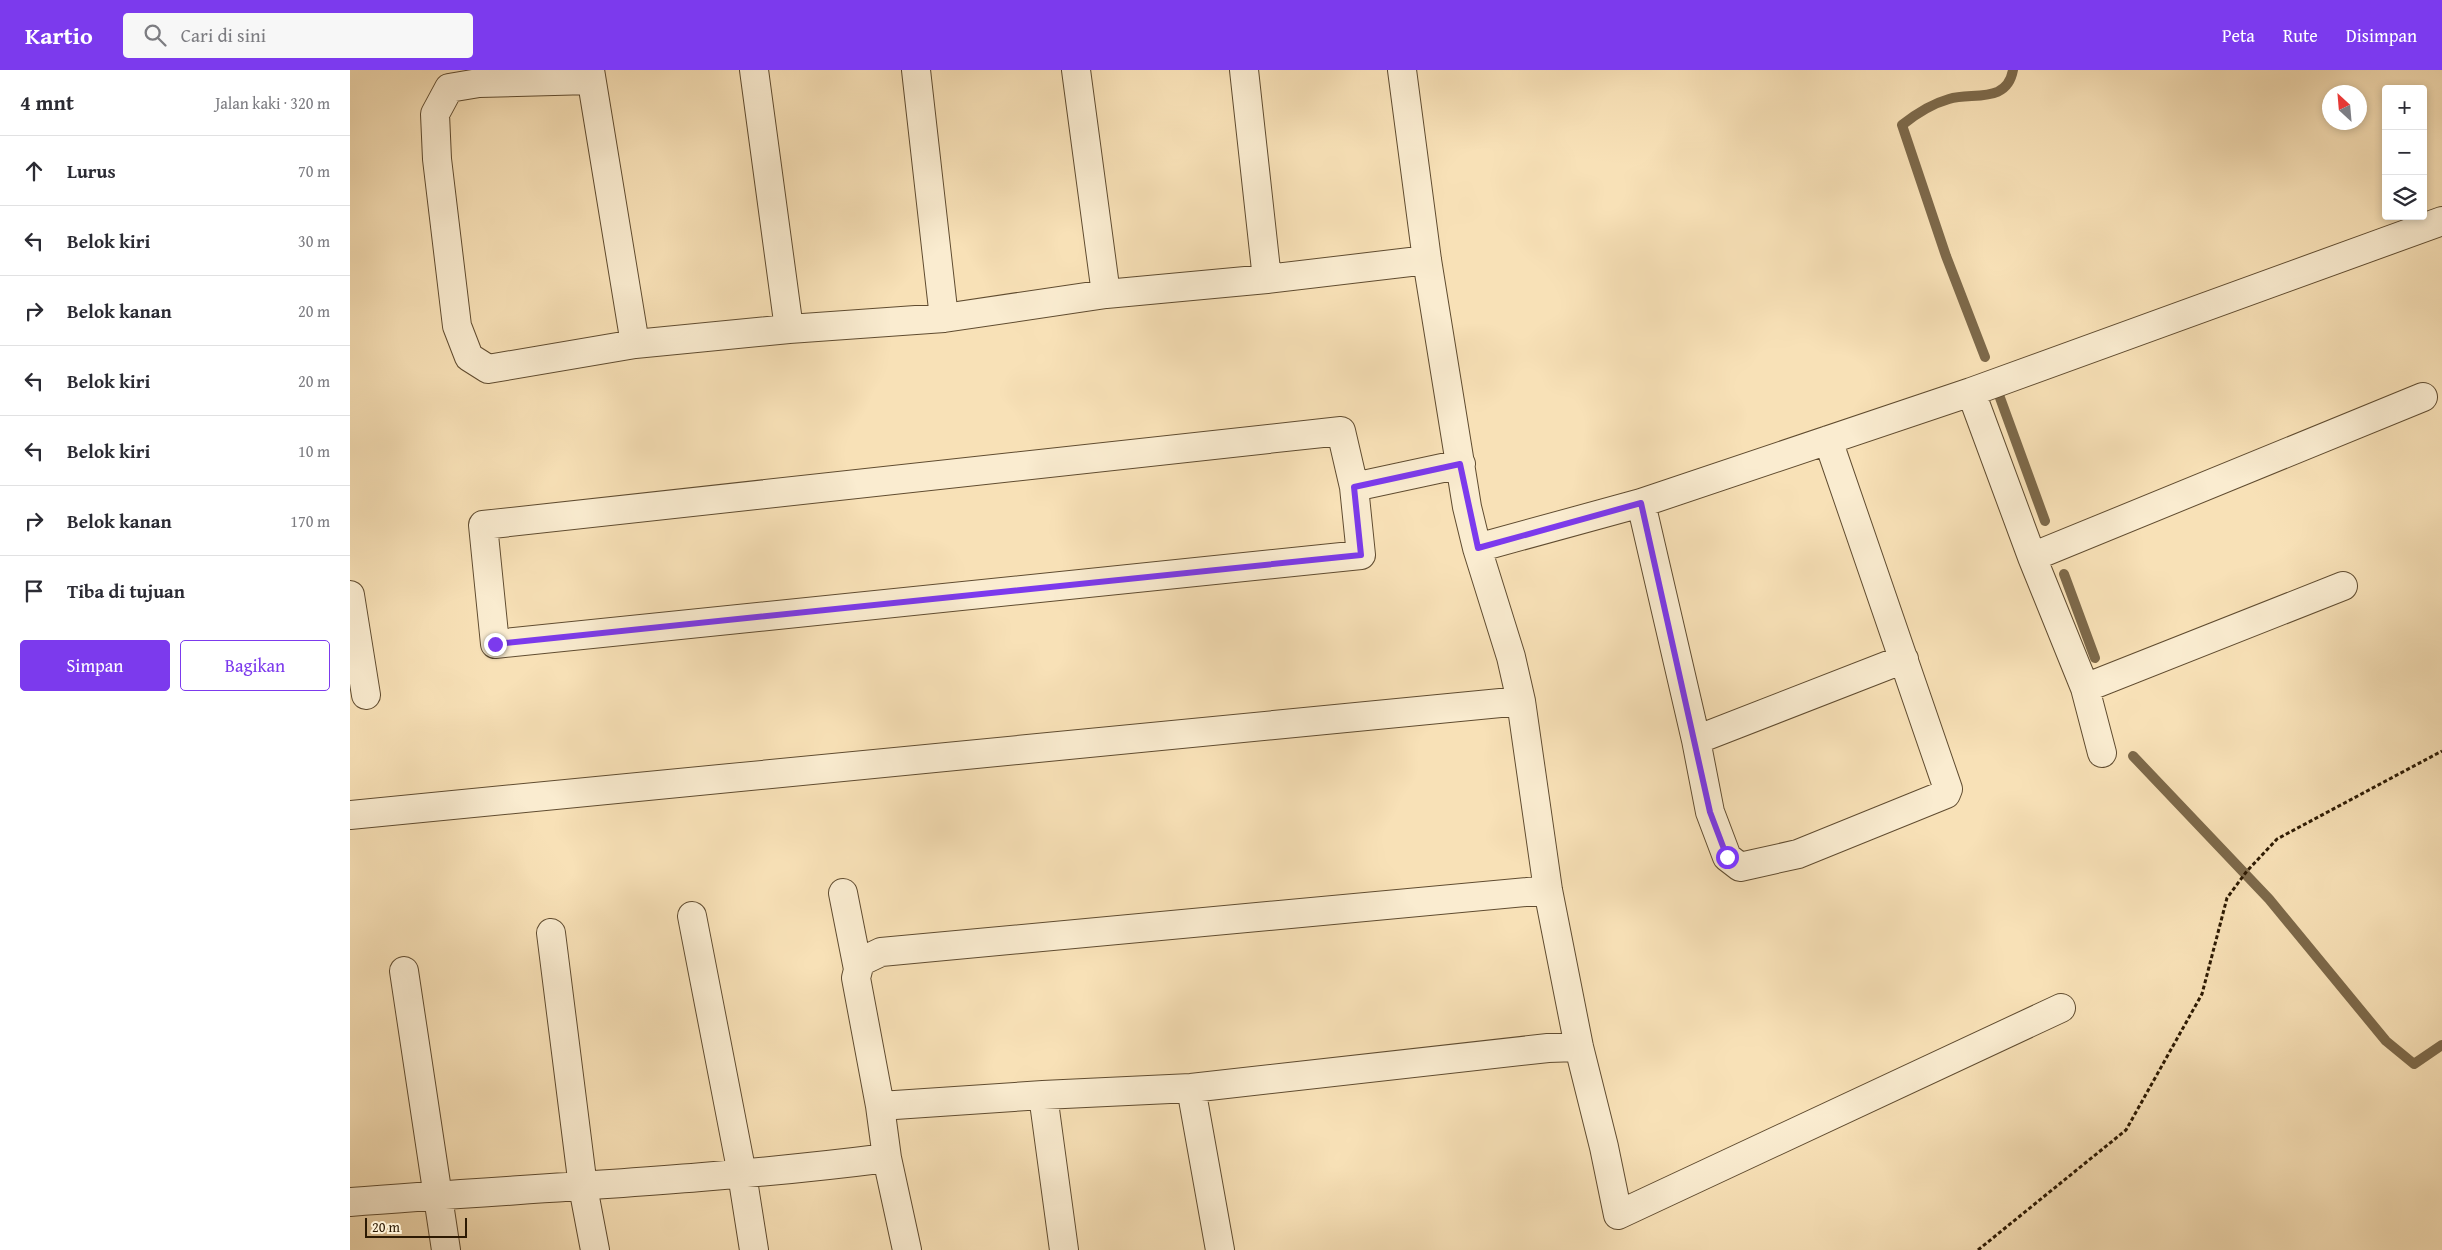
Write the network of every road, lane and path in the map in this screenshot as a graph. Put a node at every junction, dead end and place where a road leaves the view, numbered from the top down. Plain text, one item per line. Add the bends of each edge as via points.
1 (754, 70) edge
2 (916, 70) edge
3 (1076, 70) edge
4 (1244, 70) edge
5 (1402, 70) edge
6 (590, 75) edge
7 (2442, 221) edge
8 (1427, 260) junction
9 (1268, 279) junction
10 (1106, 294) junction
11 (944, 318) junction
12 (789, 329) junction
13 (635, 344) junction
14 (1971, 392) junction
15 (2423, 397) dead end
16 (1828, 440) junction
17 (1460, 464) junction
18 (1354, 487) junction
19 (1641, 503) junction
20 (1478, 548) junction
21 (2032, 557) junction
22 (2343, 586) dead end
23 (350, 596) edge
24 (352, 624) edge
25 (1904, 659) junction
26 (2085, 688) junction
27 (366, 695) dead end
28 (1521, 701) junction
29 (1696, 740) junction
30 (2442, 751) edge
31 (2102, 753) dead end
32 (350, 815) edge
33 (1548, 890) junction
34 (843, 893) dead end
35 (692, 916) dead end
36 (551, 933) dead end
37 (858, 969) junction
38 (404, 971) dead end
39 (2061, 1008) dead end
40 (1579, 1047) junction
41 (1191, 1088) junction
42 (1043, 1095) junction
43 (880, 1106) junction
44 (887, 1158) junction
45 (742, 1174) junction
46 (583, 1187) junction
47 (436, 1195) junction
48 (350, 1202) edge
49 (446, 1250) edge
50 (595, 1250) edge
51 (754, 1250) edge
52 (907, 1250) edge
53 (1064, 1250) edge
54 (1220, 1250) edge
55 (1978, 1250) edge

1 - 12 street
2 - 11 street
3 - 10 street
4 - 9 street
5 - 8 street
6 - 13 street
6 - 13 street via 449,88 436,114 437,160 457,326 469,357 488,369
7 - 14 street
8 - 9 street
8 - 17 street
9 - 10 street
10 - 11 street
11 - 12 street
12 - 13 street
14 - 16 street
14 - 21 street
15 - 21 street
16 - 19 street
16 - 25 street
17 - 18 street
17 - 20 street
18 - 18 street via 1341,431 483,524 495,644 1361,555
19 - 20 street
19 - 29 street
20 - 28 street
21 - 26 street
22 - 26 street
23 - 24 street
24 - 27 street
25 - 29 street
25 - 29 street via 1948,785 1946,794 1798,854 1740,867 1727,857 1710,812
26 - 31 street
28 - 32 street
28 - 33 street
30 - 55 path via 2277,838 2227,898 2202,994 2126,1130
33 - 37 street via 881,952 860,962
33 - 40 street
34 - 37 street
35 - 45 street
36 - 46 street
37 - 43 street via 856,978
38 - 47 street
39 - 40 street via 1618,1215
40 - 41 street
41 - 42 street
41 - 54 street
42 - 43 street
42 - 53 street
43 - 44 street
44 - 45 street
44 - 52 street
45 - 46 street
45 - 51 street
46 - 47 street
46 - 50 street
47 - 48 street
47 - 49 street

